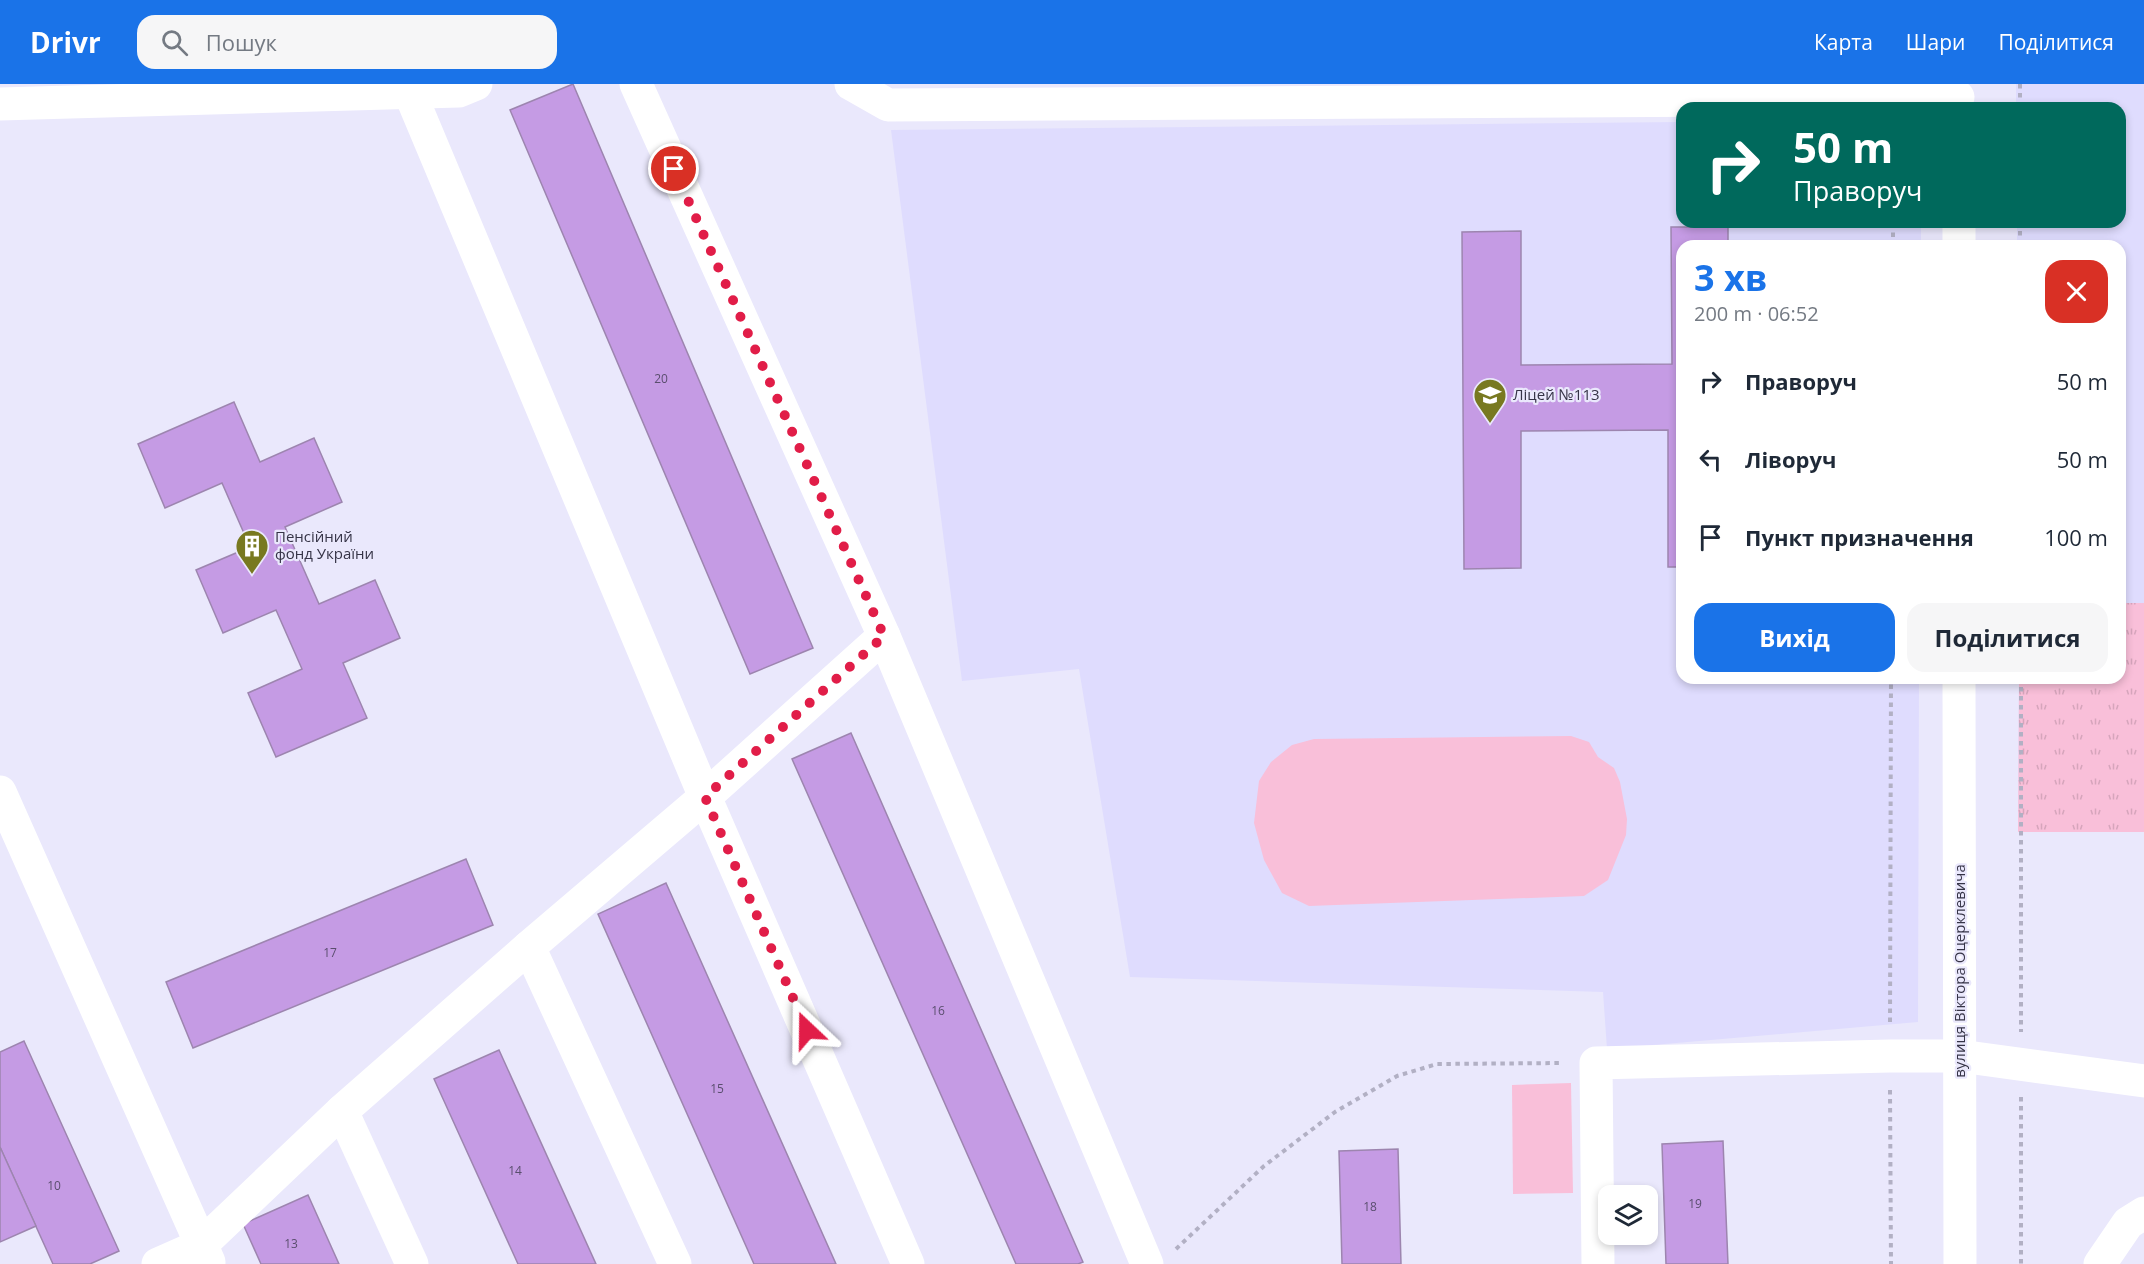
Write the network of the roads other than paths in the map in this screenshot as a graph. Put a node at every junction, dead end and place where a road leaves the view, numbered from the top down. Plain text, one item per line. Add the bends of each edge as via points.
1 (476, 84) edge
2 (636, 84) edge
3 (851, 84) edge
4 (410, 93) junction
5 (1125, 94) edge
6 (1958, 96) edge
7 (0, 104) edge
8 (884, 636) junction
9 (1959, 684) edge
10 (0, 792) edge
11 (705, 797) junction
12 (529, 947) junction
13 (1960, 1056) junction
14 (2144, 1081) edge
15 (342, 1111) junction
16 (2144, 1213) edge
17 (206, 1254) edge
18 (1158, 1260) edge
19 (158, 1264) edge
20 (412, 1264) edge
21 (675, 1264) edge
22 (908, 1264) edge
23 (1598, 1264) edge
24 (1960, 1264) edge
25 (2100, 1264) edge

1 - 4 street via 459,91
2 - 8 street
3 - 5 street via 888,105
4 - 7 street
4 - 11 street
5 - 6 street via 1893,99
8 - 11 street
8 - 18 street
9 - 13 street, вулиця Віктора Оцерклевича
10 - 17 street
11 - 12 street
11 - 22 street
12 - 15 street
12 - 21 street
13 - 14 street
13 - 23 street via 1596,1063
13 - 24 street, вулиця Віктора Оцерклевича
15 - 17 street
15 - 20 street
16 - 25 street via 2128,1223
17 - 19 street

